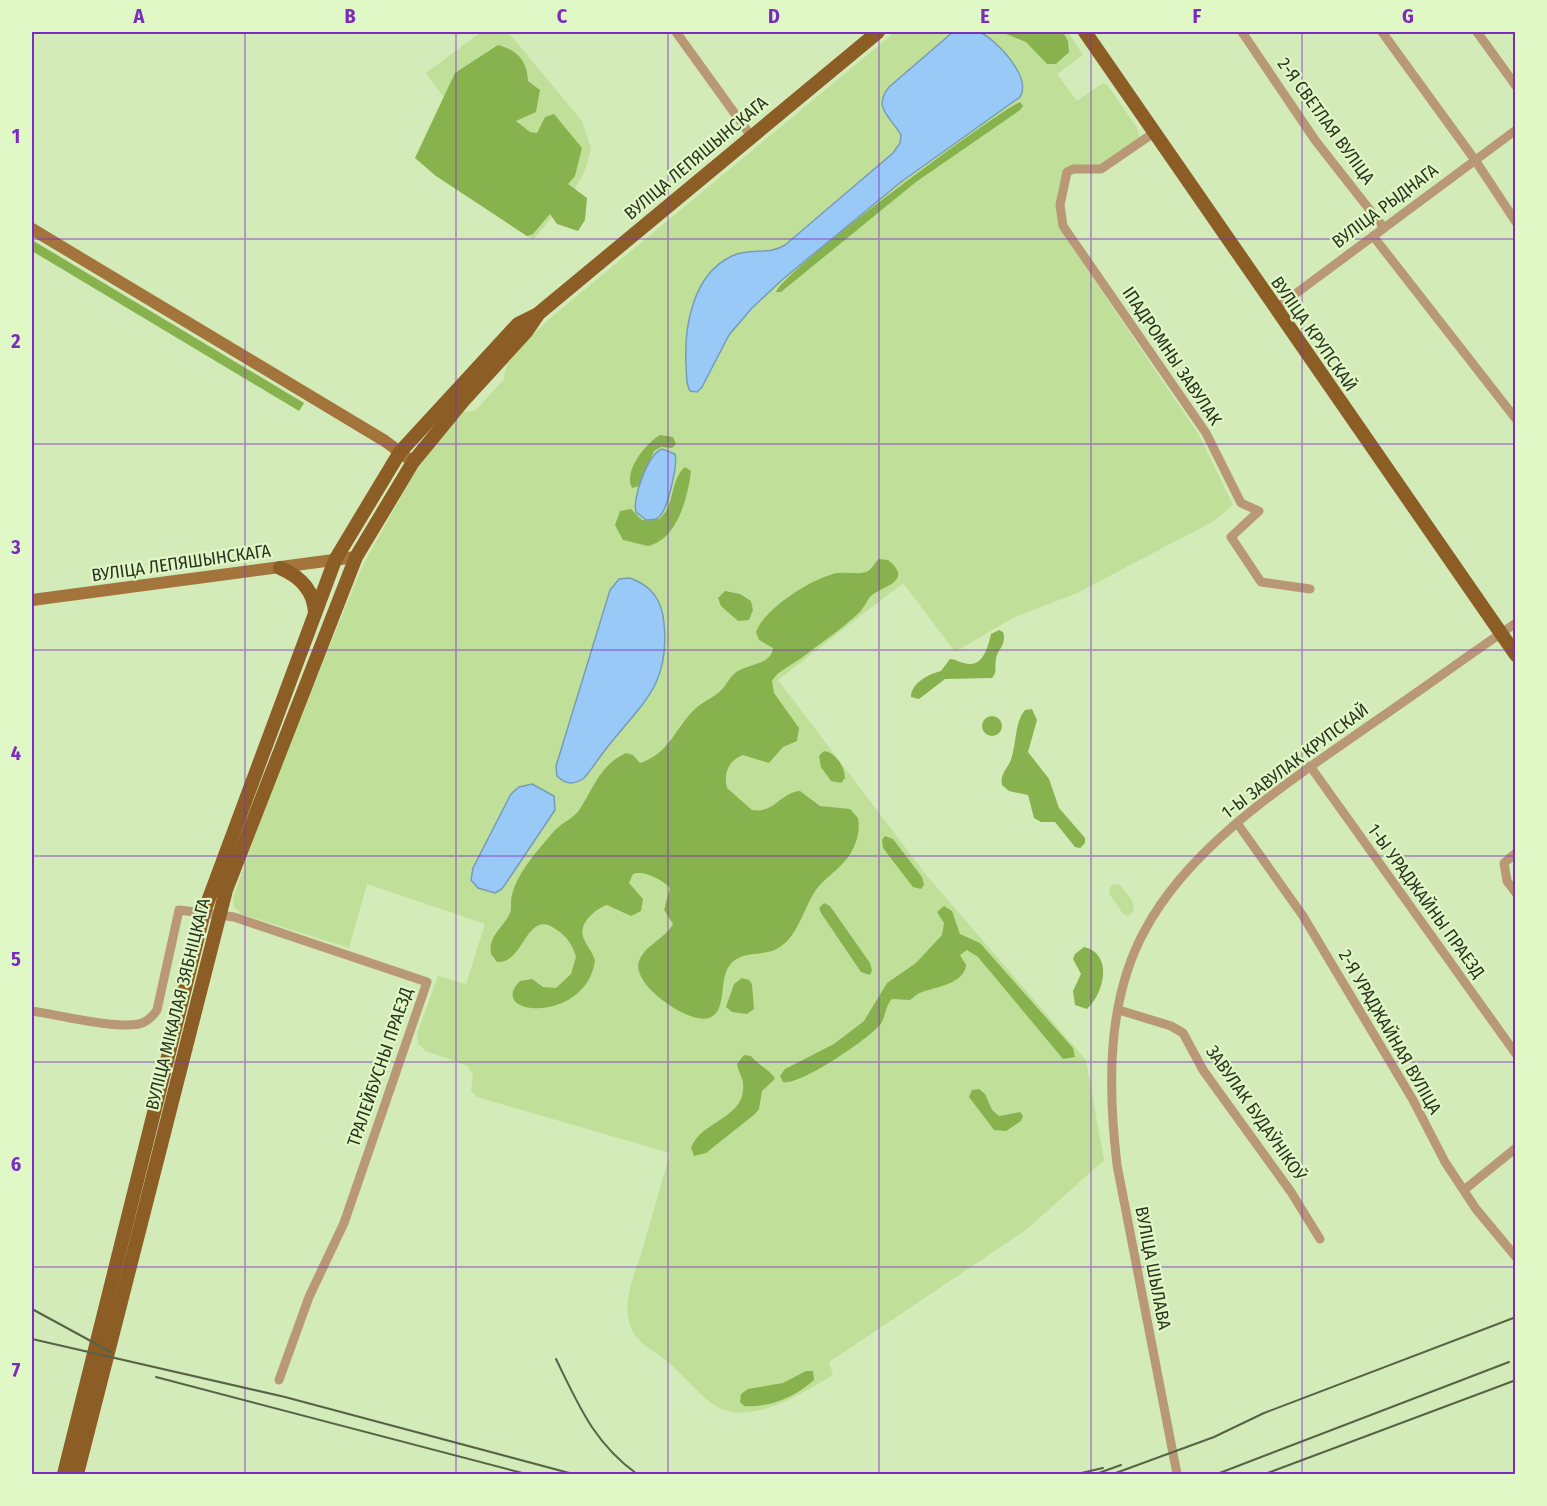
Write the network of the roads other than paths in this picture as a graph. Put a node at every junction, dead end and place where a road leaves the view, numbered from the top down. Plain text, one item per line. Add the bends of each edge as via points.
1 (676, 32) edge
2 (878, 32) edge
3 (1085, 32) edge
4 (1242, 32) edge
5 (1382, 32) edge
6 (1478, 32) edge
7 (1515, 86) edge
8 (1515, 130) edge
9 (1155, 132) junction
10 (751, 136) junction
11 (1475, 160) junction
12 (1515, 222) edge
13 (1384, 228) junction
14 (32, 229) edge
15 (1373, 236) junction
16 (1275, 309) junction
17 (538, 314) junction
18 (1515, 419) edge
19 (400, 452) junction
20 (413, 462) junction
21 (356, 557) junction
22 (335, 560) junction
23 (280, 568) junction
24 (1310, 589) dead end
25 (32, 600) edge
26 (315, 616) junction
27 (1515, 623) edge
28 (1500, 633) junction
29 (1515, 655) edge
30 (1310, 766) junction
31 (1238, 823) junction
32 (1515, 854) edge
33 (1515, 893) edge
34 (204, 912) junction
35 (219, 914) junction
36 (1119, 1010) junction
37 (32, 1011) edge
38 (1515, 1054) edge
39 (1110, 1067) joint
40 (1515, 1148) edge
41 (1464, 1190) junction
42 (1320, 1239) dead end
43 (1515, 1257) edge
44 (115, 1296) junction
45 (109, 1317) junction
46 (279, 1380) dead end
47 (64, 1474) edge
48 (77, 1474) edge
49 (1177, 1474) edge

1 - 10 street
2 - 10 main road, ВУЛІЦА ЛЕПЯШЫНСКАГА
3 - 9 main road, ВУЛІЦА КРУПСКАЙ
4 - 13 street, 2-Я СВЕТЛАЯ ВУЛІЦА via 1315,140
5 - 11 street
6 - 7 street
8 - 11 street, ВУЛІЦА РЫДНАГА
9 - 16 main road, ВУЛІЦА КРУПСКАЙ
9 - 24 street, ІПАДРОМНЫ ЗАВУЛАК via 1101,169 1067,172 1060,205 1063,226 1206,433 1241,503 1259,511 1231,537 1261,582
10 - 17 main road, ВУЛІЦА ЛЕПЯШЫНСКАГА
11 - 12 street
11 - 13 street, ВУЛІЦА РЫДНАГА
13 - 15 street, ВУЛІЦА РЫДНАГА
14 - 19 main road
15 - 16 street, ВУЛІЦА РЫДНАГА
15 - 18 street
16 - 28 main road, ВУЛІЦА КРУПСКАЙ
17 - 19 main road, ВУЛІЦА ЛЕПЯШЫНСКАГА via 518,324
17 - 20 main road, ВУЛІЦА ЛЕПЯШЫНСКАГА
19 - 20 main road
19 - 22 main road, ВУЛІЦА ЛЕПЯШЫНСКАГА
20 - 21 main road, ВУЛІЦА ЛЕПЯШЫНСКАГА
21 - 22 main road, ВУЛІЦА ЛЕПЯШЫНСКАГА
21 - 35 main road, ВУЛІЦА МІКАЛАЯ ЗЯБНІЦКАГА
22 - 23 main road, ВУЛІЦА ЛЕПЯШЫНСКАГА
22 - 26 main road, ВУЛІЦА МІКАЛАЯ ЗЯБНІЦКАГА
23 - 25 main road, ВУЛІЦА ЛЕПЯШЫНСКАГА
23 - 26 main road via 306,586 314,602
26 - 34 main road, ВУЛІЦА МІКАЛАЯ ЗЯБНІЦКАГА
27 - 28 street, 1-Ы ЗАВУЛАК КРУПСКАЙ
28 - 29 main road, ВУЛІЦА КРУПСКАЙ
28 - 30 street, 1-Ы ЗАВУЛАК КРУПСКАЙ
30 - 31 street, 1-Ы ЗАВУЛАК КРУПСКАЙ
30 - 38 street, 1-Ы УРАДЖАЙНЫ ПРАЕЗД
31 - 36 street, 1-Ы ЗАВУЛАК КРУПСКАЙ via 1183,878 1149,923 1131,960
31 - 41 street, 2-Я УРАДЖАЙНАЯ ВУЛІЦА via 1303,916
32 - 33 street via 1504,862
34 - 35 street, ТРАЛЕЙБУСНЫ ПРАЕЗД
34 - 37 street, ТРАЛЕЙБУСНЫ ПРАЕЗД via 179,910 157,1010 151,1018 140,1024 115,1023
34 - 44 main road, ВУЛІЦА МІКАЛАЯ ЗЯБНІЦКАГА
35 - 44 main road, ВУЛІЦА МІКАЛАЯ ЗЯБНІЦКАГА
35 - 46 street, ТРАЛЕЙБУСНЫ ПРАЕЗД via 426,982 344,1223 309,1298
36 - 39 street, 1-Ы ЗАВУЛАК КРУПСКАЙ
36 - 42 street, ЗАВУЛАК БУДАЎНІКОЎ via 1183,1033 1203,1070 1291,1191
39 - 49 street, ВУЛІЦА ШЫЛАВА via 1117,1165
40 - 41 street
41 - 43 street, 2-Я УРАДЖАЙНАЯ ВУЛІЦА
44 - 45 main road, ВУЛІЦА МІКАЛАЯ ЗЯБНІЦКАГА
45 - 47 main road, ВУЛІЦА МІКАЛАЯ ЗЯБНІЦКАГА
45 - 48 main road, ВУЛІЦА МІКАЛАЯ ЗЯБНІЦКАГА

